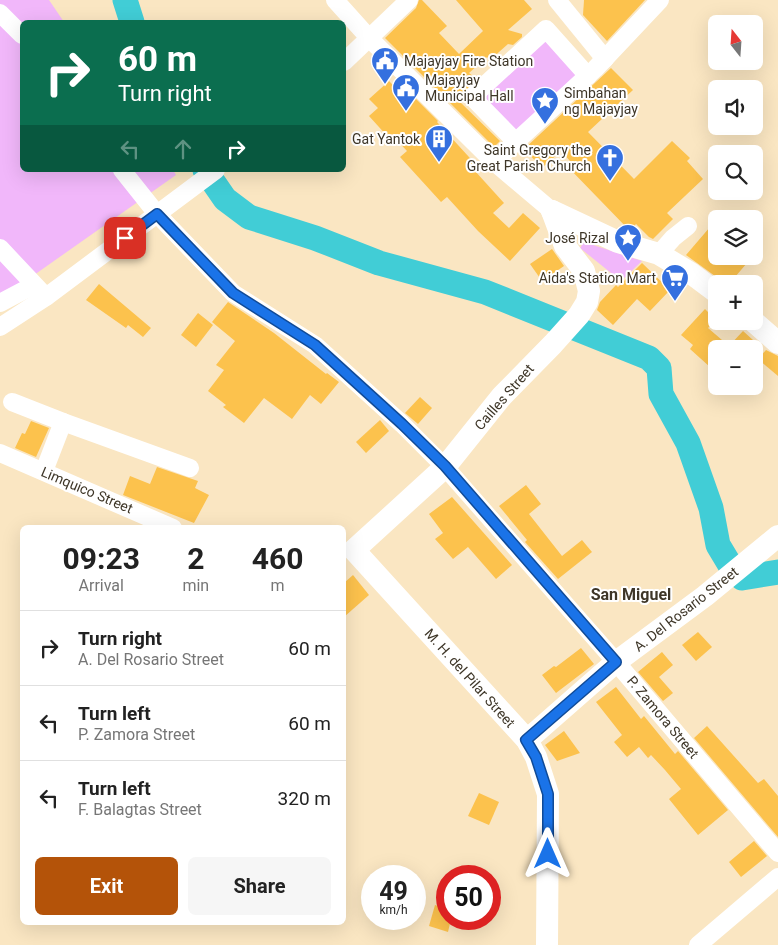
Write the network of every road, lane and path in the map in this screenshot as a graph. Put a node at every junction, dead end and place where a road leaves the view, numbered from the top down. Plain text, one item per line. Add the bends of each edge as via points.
1 (335, 0) edge
2 (409, 0) edge
3 (557, 0) edge
4 (660, 0) edge
5 (0, 13) edge
6 (20, 33) edge
7 (370, 39) junction
8 (605, 59) junction
9 (346, 60) edge
10 (588, 76) junction
11 (516, 142) junction
12 (494, 162) junction
13 (124, 172) edge
14 (213, 172) edge
15 (552, 211) junction
16 (157, 214) junction
17 (688, 226) dead end
18 (0, 248) edge
19 (659, 254) junction
20 (708, 286) edge
21 (40, 291) junction
22 (0, 302) edge
23 (0, 327) edge
24 (763, 329) edge
25 (778, 343) edge
26 (12, 402) dead end
27 (63, 422) junction
28 (0, 453) edge
29 (445, 466) junction
30 (190, 468) dead end
31 (44, 471) junction
32 (166, 525) edge
33 (778, 536) edge
34 (349, 554) edge
35 (616, 662) junction
36 (526, 740) junction
37 (778, 853) edge
38 (778, 876) edge
39 (547, 945) edge
40 (698, 945) edge

1 - 7 street
2 - 7 street
3 - 8 street
4 - 8 street
5 - 6 street
7 - 9 street
7 - 12 street
8 - 10 street
10 - 11 street
10 - 11 street via 546,28 472,97
11 - 12 street
12 - 15 street
13 - 16 street, P. Zamora Street
14 - 16 street
15 - 19 main road via 618,242
15 - 29 main road, Cailles Street via 565,246 584,271 589,291 587,302 553,344 502,396
16 - 21 street
16 - 29 street, P. Zamora Street via 233,293 315,345
17 - 19 street
18 - 21 street
19 - 20 main road
21 - 22 street
21 - 23 street
24 - 25 main road
26 - 27 street
27 - 30 street
27 - 31 street
28 - 31 street, Limquico Street
29 - 34 main road, Cailles Street
29 - 35 street, P. Zamora Street
31 - 32 street, Limquico Street
33 - 35 main road, A. Del Rosario Street via 705,596
34 - 36 main road, M. H. del Pilar Street
35 - 36 main road, A. Del Rosario Street
35 - 37 street, P. Zamora Street
36 - 39 main road, M. H. del Pilar Street via 536,757 548,794
38 - 40 street

